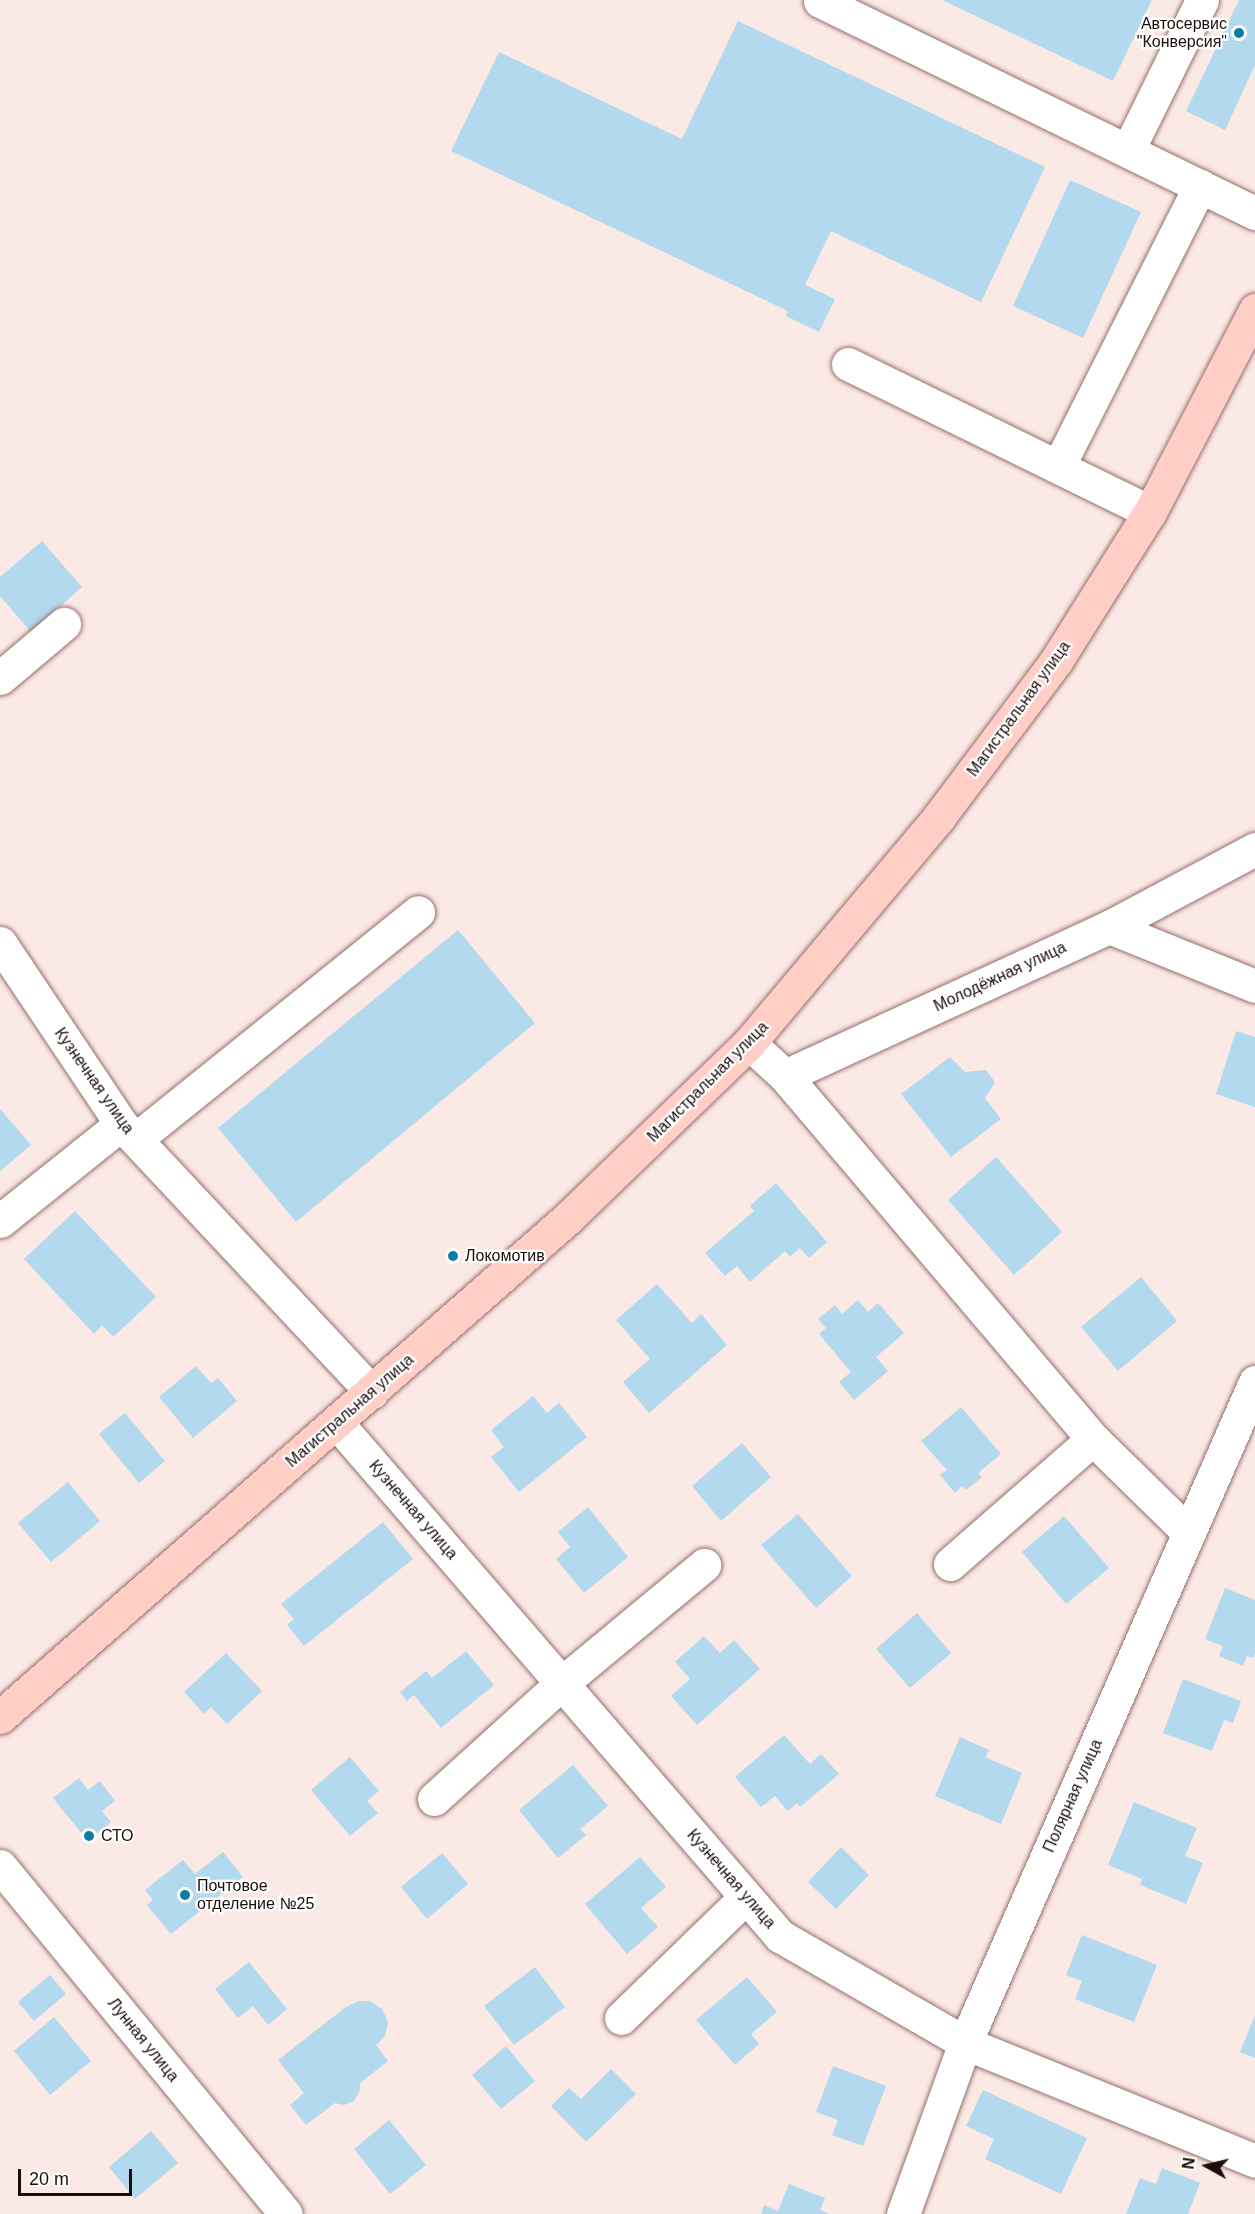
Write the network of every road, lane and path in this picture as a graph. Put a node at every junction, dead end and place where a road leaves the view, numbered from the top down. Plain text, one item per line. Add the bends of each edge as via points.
1 (1202, 0) edge
2 (820, 1) edge
3 (1128, 150) junction
4 (1200, 186) junction
5 (1255, 213) edge
6 (1255, 310) edge
7 (848, 364) dead end
8 (1058, 467) junction
9 (1150, 512) junction
10 (64, 624) dead end
11 (0, 678) edge
12 (1255, 849) edge
13 (418, 912) dead end
14 (1109, 927) junction
15 (0, 943) edge
16 (1255, 986) edge
17 (749, 1043) junction
18 (785, 1076) junction
19 (128, 1132) junction
20 (0, 1221) edge
21 (1255, 1382) edge
22 (372, 1392) junction
23 (337, 1422) junction
24 (1093, 1439) junction
25 (1189, 1533) junction
26 (950, 1564) dead end
27 (704, 1565) dead end
28 (562, 1683) junction
29 (0, 1717) edge
30 (434, 1799) dead end
31 (0, 1866) edge
32 (746, 1897) junction
33 (621, 2018) dead end
34 (964, 2043) junction
35 (1255, 2161) edge
36 (286, 2214) edge
37 (903, 2214) edge

1 - 3 street
2 - 3 street
3 - 4 street
4 - 5 street
4 - 8 street
6 - 9 main road, Магистральная улица
7 - 8 street
8 - 9 street
9 - 17 main road, Магистральная улица via 1056,661 939,818
10 - 11 street
12 - 14 street, Молодёжная улица
13 - 19 street
14 - 16 street
14 - 18 street, Молодёжная улица
15 - 19 street, Кузнечная улица
17 - 18 street
17 - 22 main road, Магистральная улица via 568,1218
18 - 24 street
19 - 20 street
19 - 22 street, Кузнечная улица
21 - 25 street, Полярная улица
22 - 23 main road, Магистральная улица
23 - 28 street, Кузнечная улица
23 - 29 main road, Магистральная улица
24 - 25 street
24 - 26 street
25 - 34 street, Полярная улица
27 - 28 street
28 - 30 street
28 - 32 street, Кузнечная улица
31 - 36 street, Лунная улица
32 - 33 street
32 - 34 street, Кузнечная улица via 780,1936
34 - 35 street, Кузнечная улица
34 - 37 street, Полярная улица

